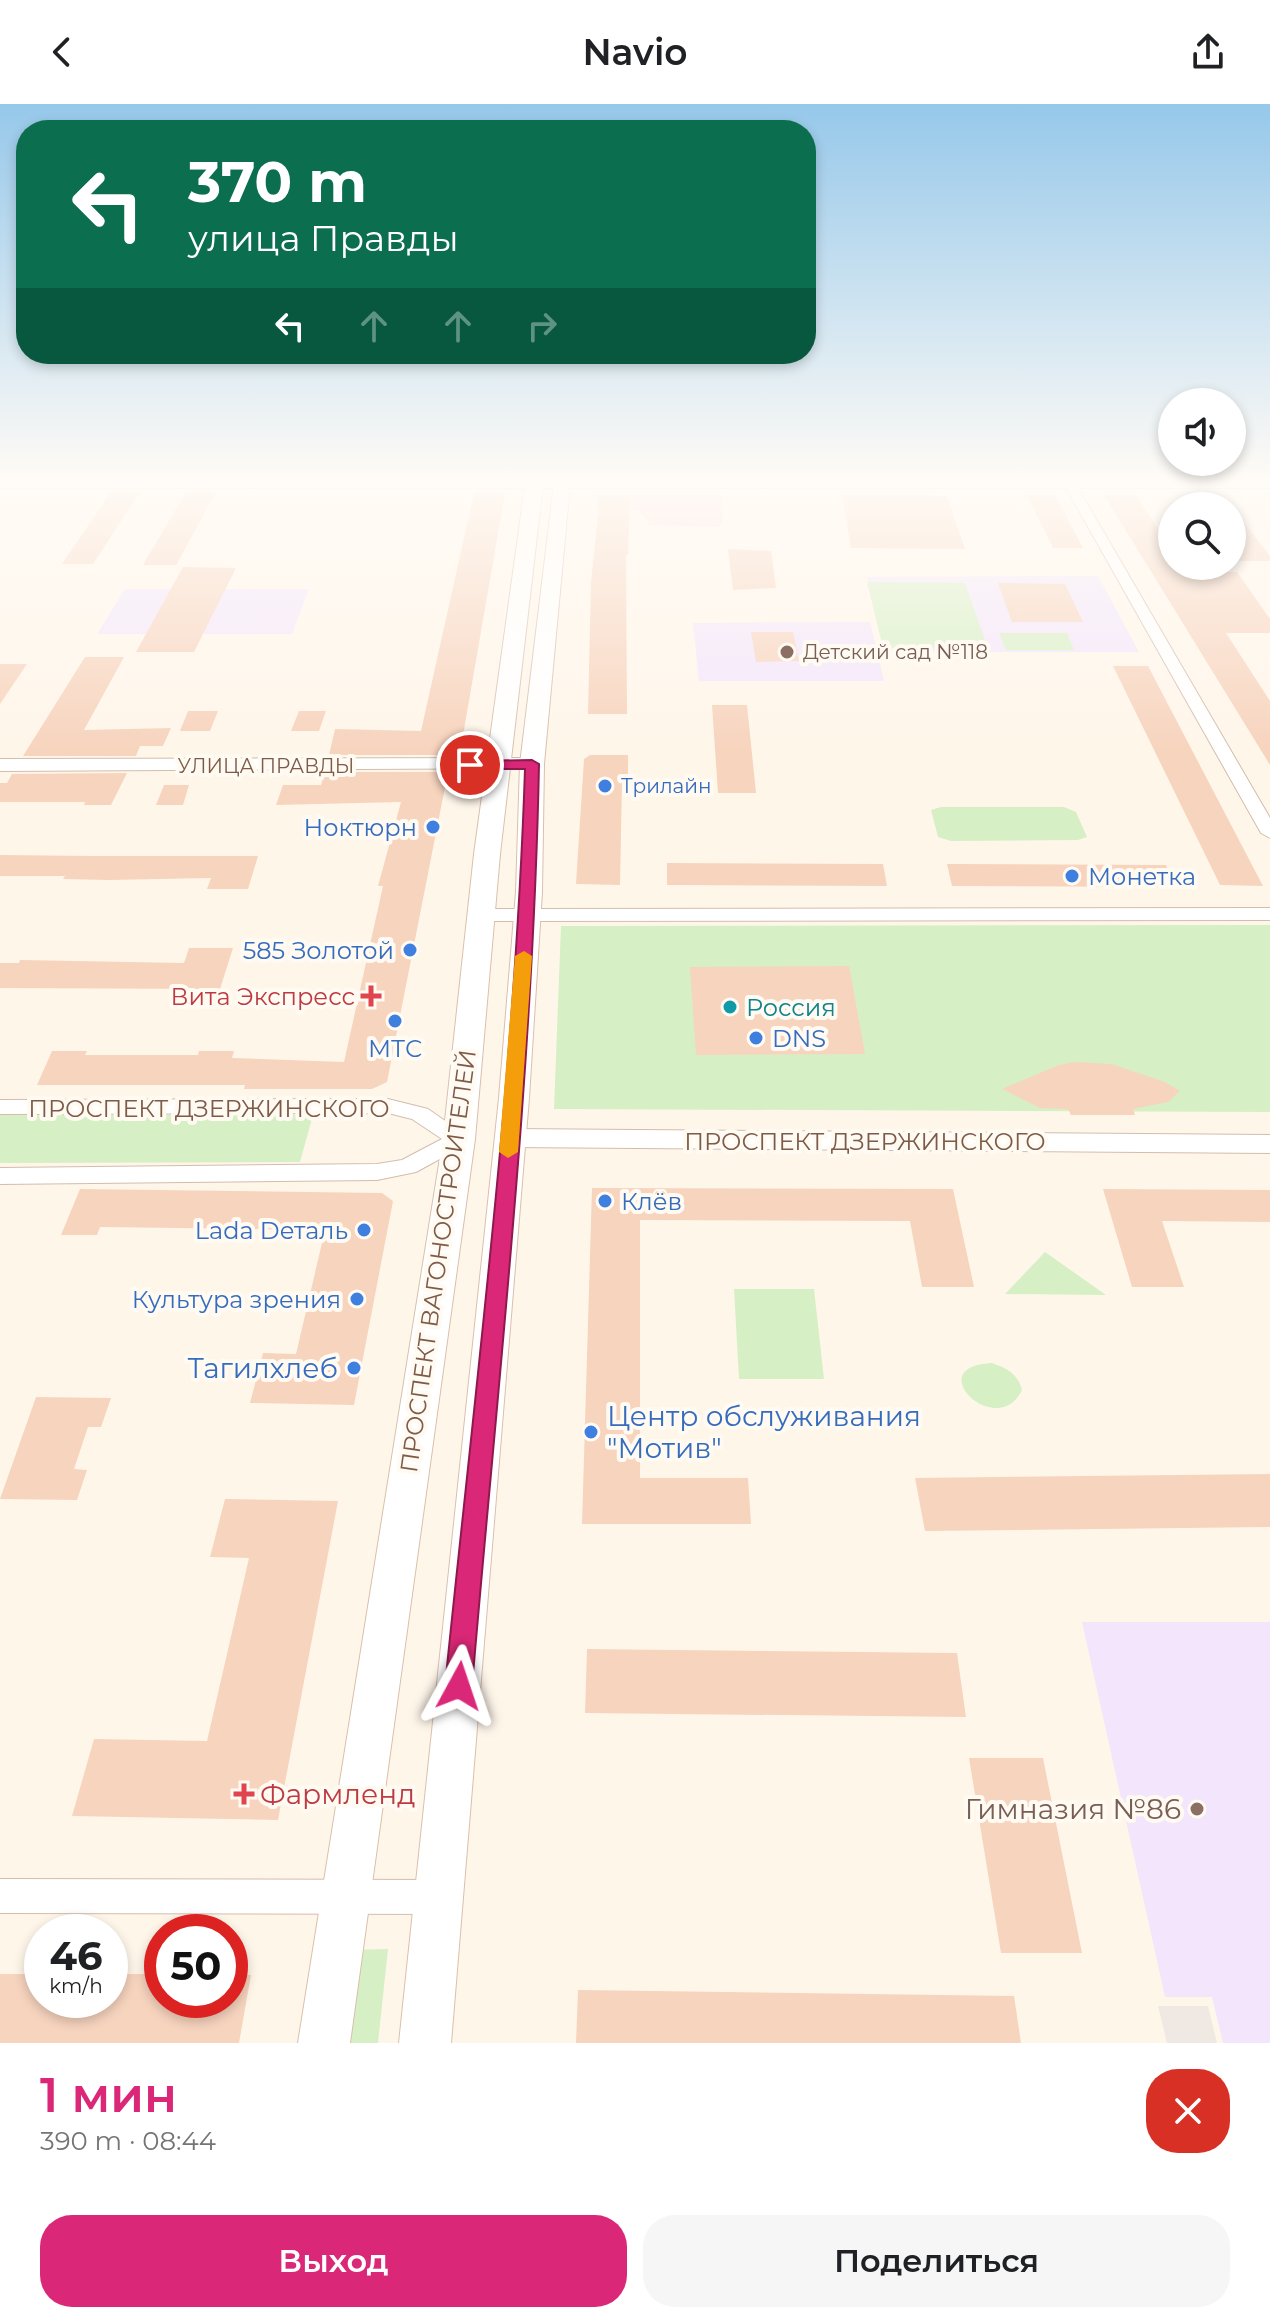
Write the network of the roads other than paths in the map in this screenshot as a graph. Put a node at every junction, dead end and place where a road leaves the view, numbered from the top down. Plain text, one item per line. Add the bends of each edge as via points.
1 (526, 568) edge
2 (554, 568) edge
3 (1119, 568) edge
4 (532, 764) junction
5 (0, 765) edge
6 (499, 765) junction
7 (1270, 833) edge
8 (527, 914) junction
9 (1270, 914) edge
10 (481, 915) junction
11 (0, 1107) edge
12 (510, 1138) junction
13 (459, 1139) junction
14 (1270, 1144) edge
15 (0, 1176) edge
16 (0, 1896) edge
17 (438, 1897) junction
18 (344, 1898) junction
19 (324, 2043) edge
20 (425, 2043) edge

1 - 6 main road, ПРОСПЕКТ ВАГОНОСТРОИТЕЛЕЙ
2 - 4 main road, ПРОСПЕКТ ВАГОНОСТРОИТЕЛЕЙ
3 - 7 street
4 - 6 street, УЛИЦА ПРАВДЫ
4 - 8 main road, ПРОСПЕКТ ВАГОНОСТРОИТЕЛЕЙ
5 - 6 street, УЛИЦА ПРАВДЫ
6 - 10 main road, ПРОСПЕКТ ВАГОНОСТРОИТЕЛЕЙ
8 - 9 street
8 - 10 street
8 - 12 main road, ПРОСПЕКТ ВАГОНОСТРОИТЕЛЕЙ
10 - 13 main road, ПРОСПЕКТ ВАГОНОСТРОИТЕЛЕЙ
11 - 13 street, ПРОСПЕКТ ДЗЕРЖИНСКОГО via 388,1106 420,1114
12 - 13 main road, ПРОСПЕКТ ДЗЕРЖИНСКОГО
12 - 14 street, ПРОСПЕКТ ДЗЕРЖИНСКОГО
12 - 17 main road, ПРОСПЕКТ ВАГОНОСТРОИТЕЛЕЙ
13 - 15 street, ПРОСПЕКТ ДЗЕРЖИНСКОГО via 408,1167 377,1172
13 - 18 main road, ПРОСПЕКТ ВАГОНОСТРОИТЕЛЕЙ
16 - 18 street
17 - 18 street
17 - 20 main road, ПРОСПЕКТ ВАГОНОСТРОИТЕЛЕЙ
18 - 19 main road, ПРОСПЕКТ ВАГОНОСТРОИТЕЛЕЙ

